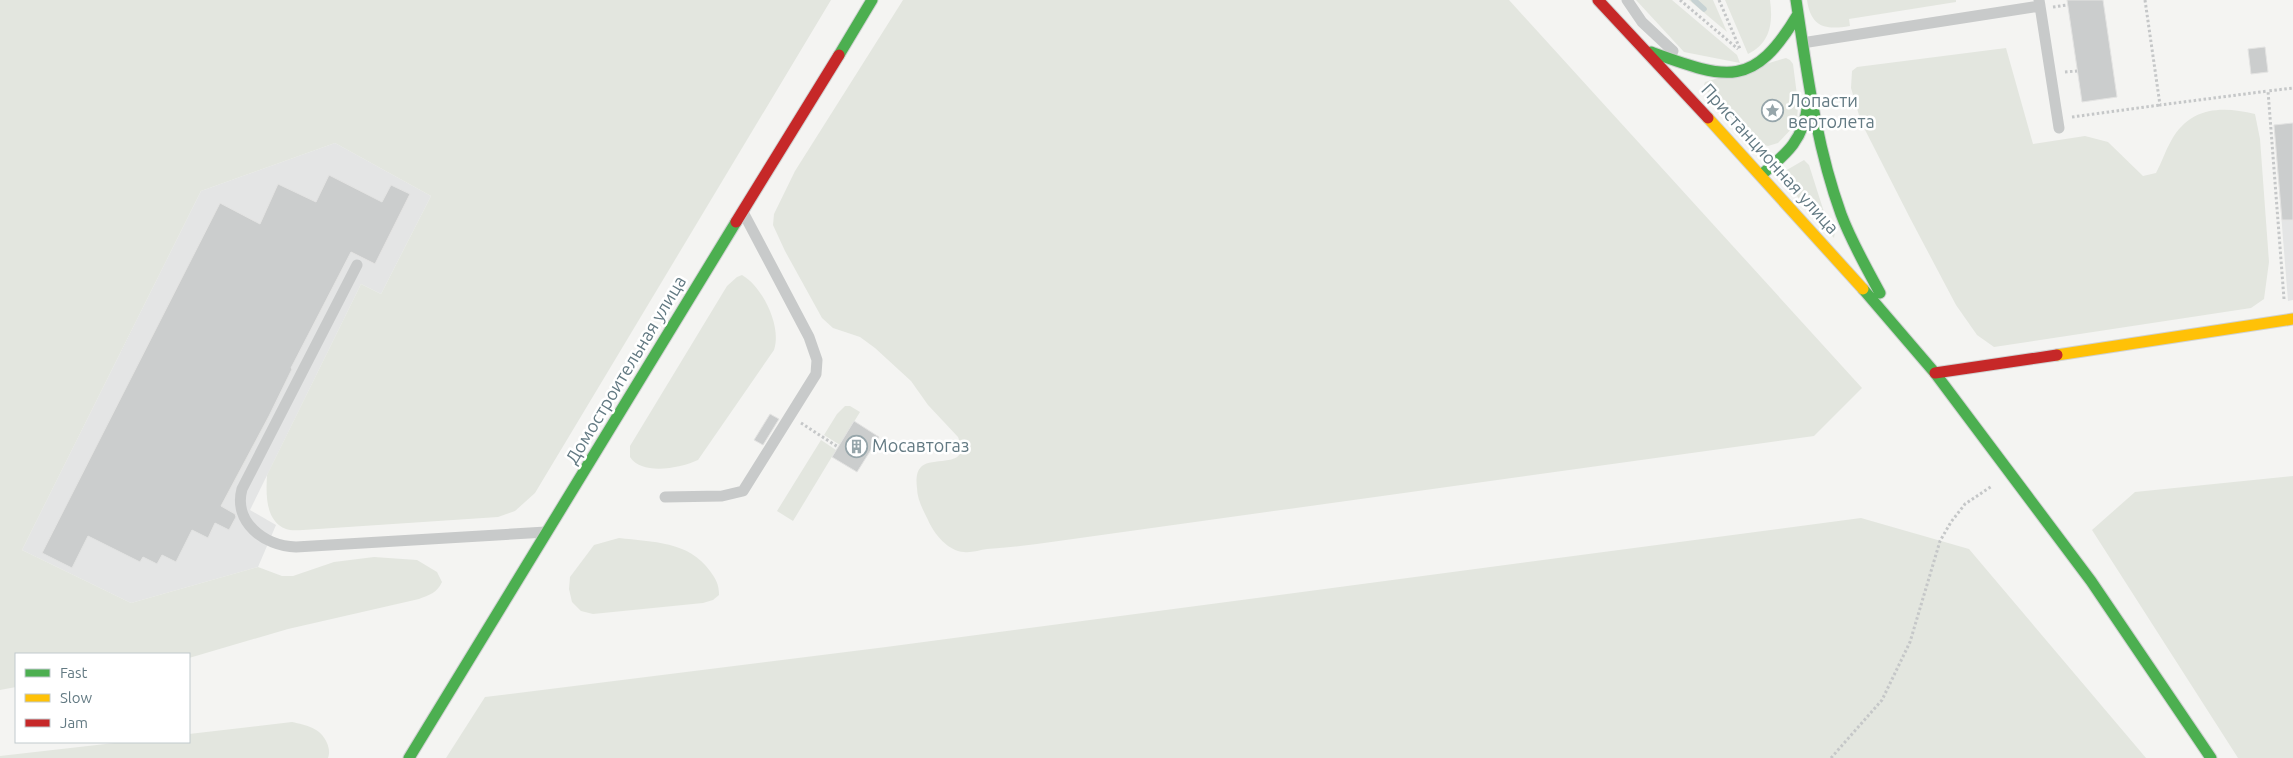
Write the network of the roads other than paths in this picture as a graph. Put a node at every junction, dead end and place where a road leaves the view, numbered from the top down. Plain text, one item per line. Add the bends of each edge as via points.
1 (872, 0) edge
2 (1598, 0) edge
3 (1627, 0) edge
4 (1796, 0) edge
5 (2039, 3) edge
6 (1798, 14) junction
7 (1802, 43) junction
8 (1646, 50) junction
9 (1699, 69) junction
10 (1809, 94) junction
11 (2059, 123) road end
12 (1761, 175) junction
13 (743, 212) junction
14 (357, 265) dead end
15 (2289, 319) edge
16 (1912, 345) junction
17 (1935, 373) junction
18 (665, 497) dead end
19 (548, 532) junction
20 (409, 758) edge
21 (2211, 758) edge

1 - 13 main road, Домостроительная улица
2 - 8 main road, Пристанционная улица
3 - 9 lane via 1654,35
4 - 6 main road
5 - 7 lane
5 - 11 lane
6 - 7 main road
6 - 9 main road via 1781,45 1756,66 1724,73
7 - 10 main road
8 - 9 main road
8 - 12 main road, Пристанционная улица
10 - 12 main road via 1805,128 1798,141
10 - 16 main road via 1824,162 1842,216 1880,294
12 - 16 main road, Пристанционная улица
13 - 18 lane via 809,337 817,360 814,380 743,491 722,496
13 - 19 main road, Домостроительная улица
14 - 19 lane via 242,488 239,500 247,523 266,540 285,547
15 - 17 main road
16 - 17 main road
17 - 21 main road via 2091,581
19 - 20 main road, Домостроительная улица

